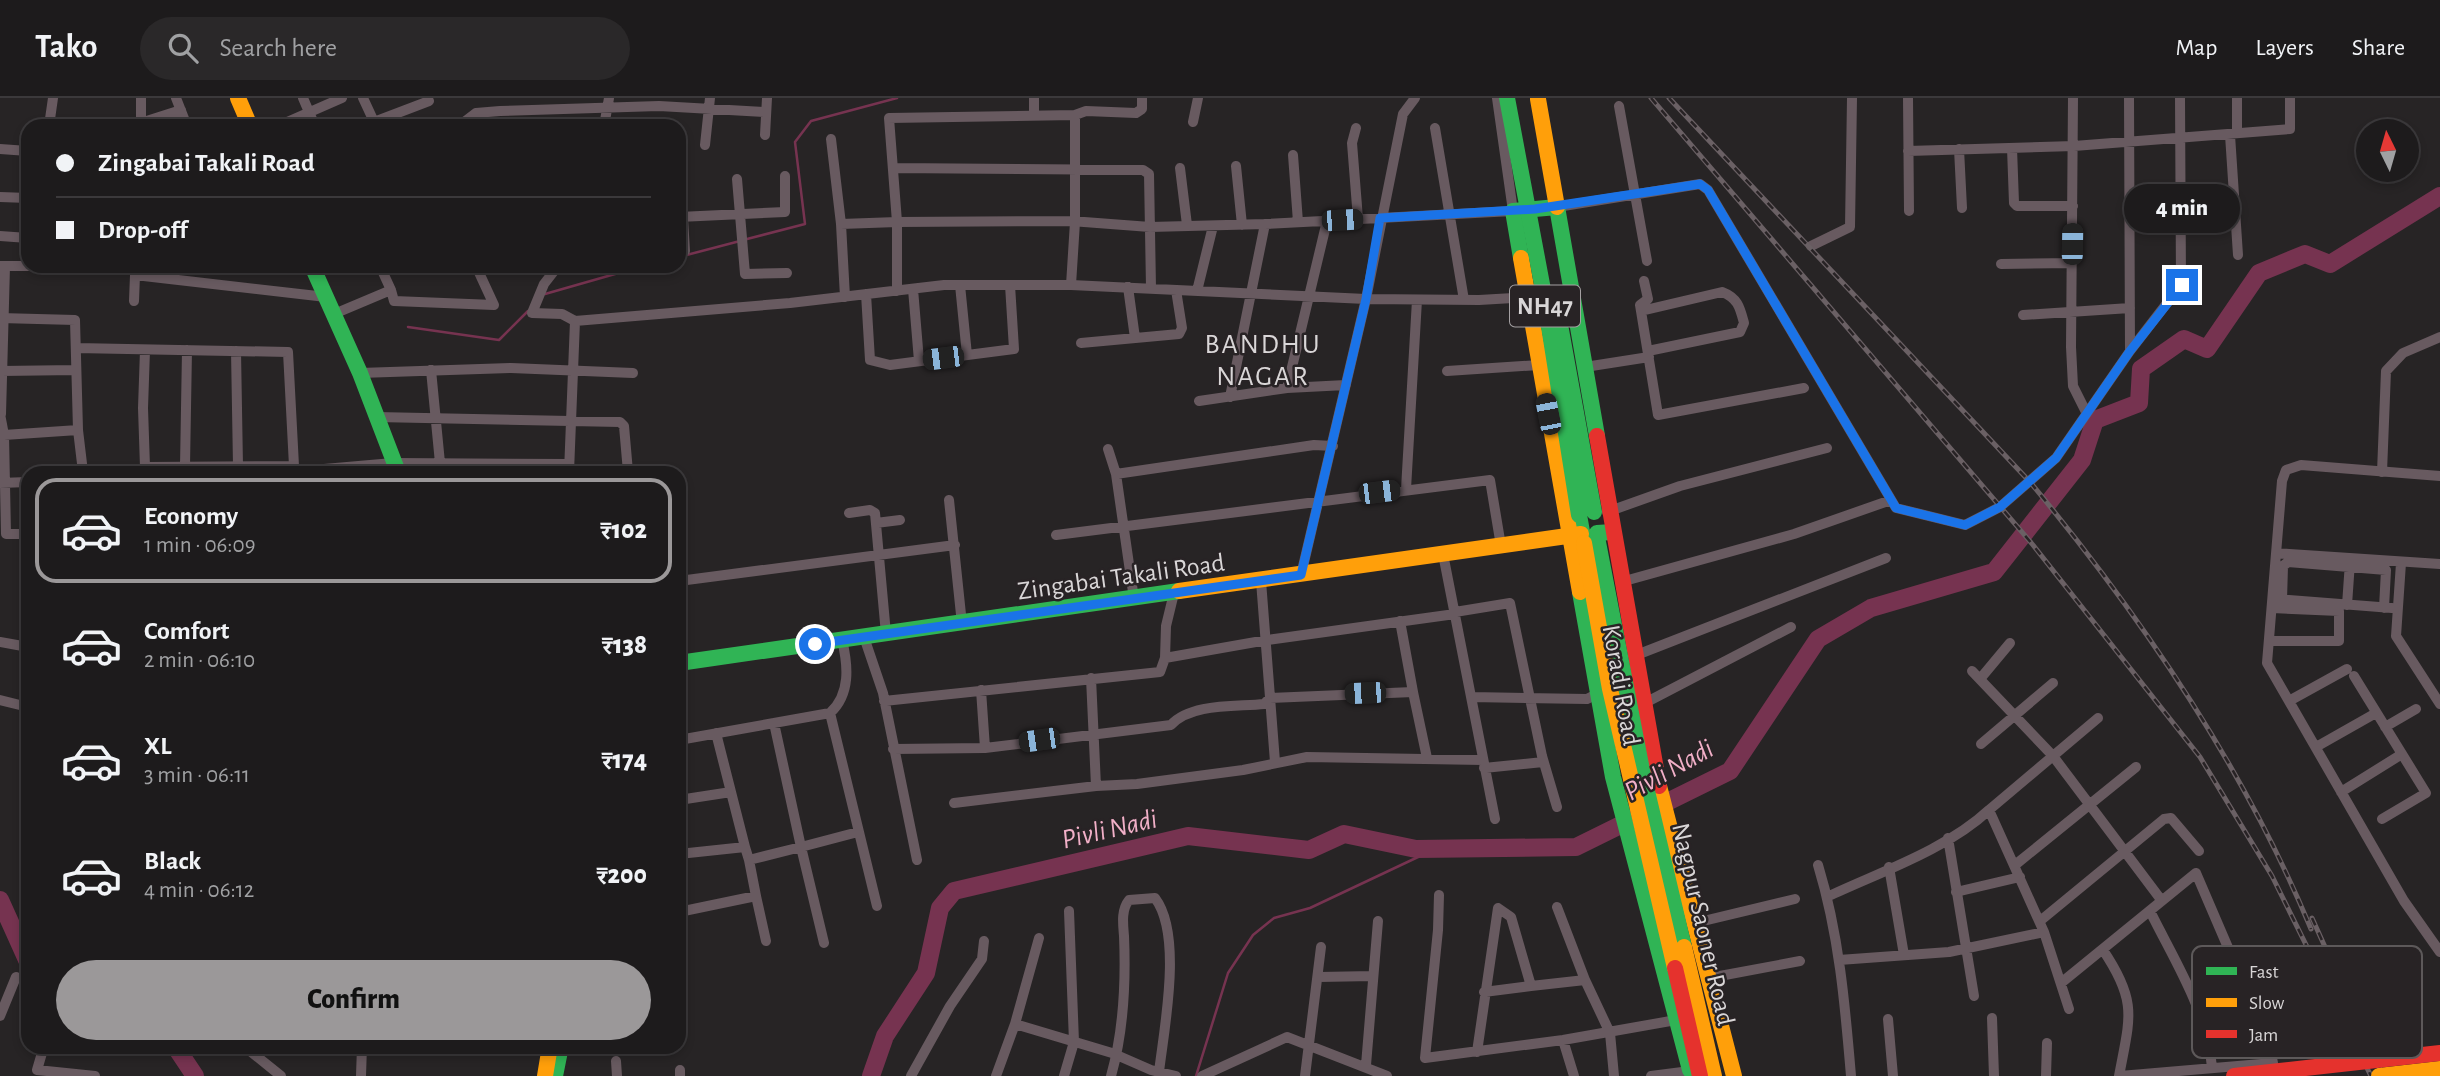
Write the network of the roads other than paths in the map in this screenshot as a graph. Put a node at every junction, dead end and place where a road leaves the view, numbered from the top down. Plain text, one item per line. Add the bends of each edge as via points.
1 (54, 98) edge
2 (141, 98) edge
3 (176, 98) edge
4 (238, 98) edge
5 (303, 98) edge
6 (342, 98) edge
7 (363, 98) edge
8 (766, 98) edge
9 (1034, 98) edge
10 (1086, 98) edge
11 (1142, 98) edge
12 (1198, 98) edge
13 (1415, 98) edge
14 (1497, 98) edge
15 (1507, 98) edge
16 (1519, 98) edge
17 (1852, 98) edge
18 (1908, 98) edge
19 (2073, 98) edge
20 (2129, 98) edge
21 (2180, 98) edge
22 (2237, 98) edge
23 (2290, 98) edge
24 (1538, 99) edge
25 (429, 101) dead end
26 (659, 102) edge
27 (710, 102) edge
28 (608, 103) edge
29 (1619, 106) dead end
30 (181, 110) junction
31 (308, 112) junction
32 (765, 112) junction
33 (1081, 113) junction
34 (1034, 116) junction
35 (50, 119) edge
36 (139, 119) edge
37 (157, 119) edge
38 (184, 119) edge
39 (247, 119) edge
40 (293, 119) edge
41 (312, 119) edge
42 (373, 119) edge
43 (387, 119) edge
44 (468, 119) edge
45 (1193, 122) dead end
46 (1356, 128) dead end
47 (1435, 128) dead end
48 (2234, 134) junction
49 (765, 135) dead end
50 (831, 139) dead end
51 (2179, 139) junction
52 (2130, 143) junction
53 (705, 145) dead end
54 (2074, 146) junction
55 (2012, 148) junction
56 (0, 149) edge
57 (1959, 149) junction
58 (21, 150) edge
59 (1908, 151) junction
60 (1293, 155) dead end
61 (1236, 166) dead end
62 (893, 168) junction
63 (1180, 168) dead end
64 (1075, 170) junction
65 (785, 176) dead end
66 (737, 179) dead end
67 (1634, 195) junction
68 (0, 197) edge
69 (21, 198) edge
70 (2073, 206) junction
71 (1557, 207) junction
72 (1962, 208) dead end
73 (1513, 211) junction
74 (1909, 211) dead end
75 (739, 214) junction
76 (1451, 214) junction
77 (686, 217) edge
78 (1380, 218) junction
79 (1358, 219) junction
80 (1327, 220) junction
81 (897, 222) junction
82 (1075, 222) junction
83 (1298, 222) junction
84 (841, 224) junction
85 (1265, 224) junction
86 (1187, 225) junction
87 (1242, 225) junction
88 (1213, 226) junction
89 (1150, 227) junction
90 (0, 236) edge
91 (21, 238) edge
92 (1811, 246) dead end
93 (2238, 256) dead end
94 (1647, 261) dead end
95 (2072, 262) junction
96 (2001, 264) dead end
97 (2, 266) edge
98 (21, 266) edge
99 (135, 273) edge
100 (156, 273) edge
101 (315, 273) edge
102 (383, 273) edge
103 (479, 273) edge
104 (553, 273) edge
105 (787, 273) dead end
106 (1644, 282) dead end
107 (960, 285) junction
108 (1010, 285) junction
109 (1071, 285) junction
110 (1128, 287) junction
111 (1151, 288) junction
112 (913, 289) junction
113 (391, 290) junction
114 (1177, 290) junction
115 (897, 291) junction
116 (1197, 291) junction
117 (866, 294) junction
118 (1253, 294) junction
119 (1309, 296) junction
120 (326, 297) junction
121 (845, 297) junction
122 (1529, 297) junction
123 (1366, 299) junction
124 (1417, 300) junction
125 (1464, 300) junction
126 (134, 301) dead end
127 (2130, 308) junction
128 (1641, 311) junction
129 (2071, 312) junction
130 (334, 314) junction
131 (2023, 315) dead end
132 (1, 318) edge
133 (575, 321) junction
134 (2440, 337) edge
135 (1135, 338) junction
136 (1081, 343) dead end
137 (76, 348) junction
138 (145, 350) junction
139 (187, 350) junction
140 (236, 351) junction
141 (2130, 351) junction
142 (1648, 354) junction
143 (967, 355) junction
144 (919, 361) junction
145 (1, 365) edge
146 (1539, 365) junction
147 (1585, 367) junction
148 (76, 370) junction
149 (431, 370) junction
150 (573, 370) junction
151 (1447, 371) dead end
152 (360, 373) junction
153 (633, 373) dead end
154 (1346, 385) junction
155 (1287, 388) junction
156 (1804, 388) dead end
157 (1230, 397) junction
158 (1199, 401) dead end
159 (2086, 412) junction
160 (0, 414) edge
161 (376, 417) junction
162 (435, 417) junction
163 (572, 420) junction
164 (78, 430) junction
165 (4, 435) junction
166 (1333, 446) junction
167 (1827, 448) dead end
168 (1108, 449) dead end
169 (440, 463) junction
170 (82, 466) edge
171 (145, 466) edge
172 (185, 466) joint
173 (238, 466) joint
174 (299, 466) edge
175 (395, 466) edge
176 (414, 466) edge
177 (517, 466) edge
178 (569, 466) edge
179 (627, 466) edge
180 (2382, 472) junction
181 (1116, 474) junction
182 (2440, 476) edge
183 (21, 483) edge
184 (2, 484) edge
185 (1406, 489) junction
186 (1321, 499) junction
187 (949, 500) dead end
188 (1891, 500) junction
189 (849, 513) dead end
190 (1594, 513) junction
191 (900, 520) dead end
192 (876, 523) junction
193 (1124, 526) junction
194 (21, 534) edge
195 (1056, 535) dead end
196 (1590, 536) junction
197 (955, 545) junction
198 (1502, 546) junction
199 (2276, 553) junction
200 (1443, 554) junction
201 (876, 555) junction
202 (1886, 558) dead end
203 (2401, 563) junction
204 (2350, 564) junction
205 (2440, 564) edge
206 (1301, 575) junction
207 (686, 580) edge
208 (1261, 581) junction
209 (1621, 582) junction
210 (1174, 593) junction
211 (1135, 599) junction
212 (2275, 602) junction
213 (2347, 605) junction
214 (2384, 608) junction
215 (2398, 609) junction
216 (1455, 613) junction
217 (1400, 621) junction
218 (962, 624) junction
219 (1791, 627) dead end
220 (887, 634) junction
221 (864, 637) junction
222 (842, 640) junction
223 (1267, 640) junction
224 (2269, 641) junction
225 (0, 642) edge
226 (2010, 643) dead end
227 (21, 646) edge
228 (1634, 656) junction
229 (1165, 658) junction
230 (686, 662) edge
231 (1091, 678) junction
232 (2053, 683) dead end
233 (981, 690) junction
234 (1413, 692) junction
235 (1599, 693) junction
236 (1471, 697) junction
237 (1270, 698) junction
238 (1530, 699) junction
239 (0, 701) edge
240 (884, 701) junction
241 (2289, 701) junction
242 (1643, 704) junction
243 (2440, 704) edge
244 (21, 706) edge
245 (2416, 709) dead end
246 (830, 713) junction
247 (2376, 713) junction
248 (2015, 716) junction
249 (2098, 718) dead end
250 (774, 723) junction
251 (2385, 727) junction
252 (1093, 732) junction
253 (716, 733) junction
254 (686, 739) edge
255 (1981, 744) dead end
256 (2316, 747) junction
257 (985, 748) junction
258 (893, 750) junction
259 (2402, 754) junction
260 (2053, 756) junction
261 (1427, 758) junction
262 (1275, 762) junction
263 (1543, 762) junction
264 (1484, 764) junction
265 (2136, 767) dead end
266 (1096, 786) junction
267 (732, 792) junction
268 (2341, 792) junction
269 (686, 799) edge
270 (954, 803) dead end
271 (2091, 804) junction
272 (1556, 807) dead end
273 (1989, 810) junction
274 (1495, 819) dead end
275 (2382, 819) dead end
276 (858, 832) junction
277 (1948, 838) junction
278 (746, 847) junction
279 (801, 847) junction
280 (2124, 850) junction
281 (2199, 851) dead end
282 (686, 853) edge
283 (749, 860) junction
284 (917, 860) dead end
285 (1818, 865) dead end
286 (2015, 865) junction
287 (1889, 867) junction
288 (2020, 877) junction
289 (1684, 881) junction
290 (1956, 892) junction
291 (1645, 894) junction
292 (1438, 895) dead end
293 (756, 897) junction
294 (1828, 897) junction
295 (1795, 898) dead end
296 (2162, 901) junction
297 (877, 906) dead end
298 (1557, 907) dead end
299 (686, 911) edge
300 (1069, 911) dead end
301 (2150, 911) junction
302 (1378, 921) dead end
303 (1695, 923) junction
304 (2042, 926) junction
305 (1039, 938) dead end
306 (766, 941) dead end
307 (984, 941) dead end
308 (824, 943) dead end
309 (2227, 946) edge
310 (1321, 947) dead end
311 (1966, 949) junction
312 (2103, 950) junction
313 (2440, 951) edge
314 (1904, 955) junction
315 (1839, 960) junction
316 (1800, 961) dead end
317 (1319, 976) junction
318 (1373, 976) junction
319 (16, 977) dead end
320 (1709, 978) junction
321 (1584, 980) junction
322 (2061, 983) junction
323 (1531, 986) junction
324 (1484, 992) junction
325 (1974, 996) dead end
326 (2192, 997) edge
327 (2069, 1009) dead end
328 (0, 1016) edge
329 (1888, 1018) dead end
330 (1993, 1018) dead end
331 (1675, 1020) junction
332 (1015, 1024) junction
333 (1609, 1033) junction
334 (1563, 1040) junction
335 (1074, 1042) junction
336 (2047, 1043) dead end
337 (1311, 1045) junction
338 (1477, 1052) junction
339 (2440, 1053) edge
340 (42, 1054) edge
341 (254, 1054) edge
342 (362, 1054) edge
343 (549, 1054) edge
344 (559, 1054) edge
345 (2422, 1055) edge
346 (1117, 1056) junction
347 (2211, 1058) edge
348 (2272, 1058) edge
349 (2395, 1058) edge
350 (616, 1061) dead end
351 (1366, 1065) junction
352 (2212, 1068) junction
353 (2440, 1069) edge
354 (36, 1073) edge
355 (1153, 1073) edge
356 (1694, 1074) edge
357 (1204, 1075) edge
358 (95, 1076) edge
359 (281, 1076) edge
360 (361, 1076) edge
361 (545, 1076) edge
362 (555, 1076) edge
363 (617, 1076) edge
364 (911, 1076) edge
365 (996, 1076) edge
366 (1064, 1076) edge
367 (1111, 1076) edge
368 (1176, 1076) edge
369 (1305, 1076) edge
370 (1387, 1076) edge
371 (1574, 1076) edge
372 (1614, 1076) edge
373 (1651, 1076) edge
374 (1714, 1076) edge
375 (1734, 1076) edge
376 (1851, 1076) edge
377 (1893, 1076) edge
378 (1994, 1076) edge
379 (2046, 1076) edge
380 (2120, 1076) edge
381 (2234, 1076) edge
382 (2379, 1076) edge

1 - 35 street
2 - 36 street
3 - 30 street
4 - 39 main road
5 - 31 street
6 - 31 street
7 - 42 street
8 - 32 street
9 - 34 street
10 - 33 street
11 - 33 street via 1142,108 1136,113
12 - 45 street
13 - 78 street via 1403,114
14 - 73 street
15 - 190 main road, NH47, bridge via 1544,295
16 - 190 main road, NH47, bridge
17 - 92 street via 1850,227
18 - 59 street
19 - 54 street
20 - 52 street
21 - 51 street
22 - 48 street
23 - 48 street via 2290,129
24 - 71 main road
25 - 43 street
26 - 27 street
26 - 28 street
27 - 32 street
27 - 53 street
28 - 44 street via 476,113
29 - 67 street
30 - 37 street
30 - 38 street
31 - 40 street
31 - 41 street
32 - 49 street
33 - 34 street
33 - 64 street
34 - 62 street via 889,118
46 - 79 street via 1352,143
47 - 76 street
48 - 51 street
48 - 93 street
50 - 84 street
51 - 52 street
51 - 141 street via 2182,285
52 - 54 street
52 - 127 street
54 - 55 street
54 - 70 street
55 - 57 street
55 - 70 street via 2017,206
56 - 58 street
57 - 59 street
57 - 72 street
59 - 74 street
60 - 83 street
61 - 87 street
62 - 64 street
62 - 81 street
63 - 86 street
64 - 82 street
64 - 89 street via 1143,170 1149,174
65 - 75 street via 787,211
66 - 75 street
67 - 71 street
67 - 94 street
67 - 188 street via 1700,184 1708,190
68 - 69 street
70 - 95 street
71 - 73 main road
71 - 147 main road
73 - 76 street
73 - 122 main road, Koradi Road
75 - 77 street
75 - 105 street via 747,276
76 - 78 street
76 - 125 street
78 - 79 street
78 - 123 street
79 - 80 street
80 - 83 street
80 - 119 street
81 - 82 street
81 - 84 street
81 - 115 street
82 - 89 street
82 - 109 street
83 - 85 street
84 - 121 street
85 - 87 street
85 - 118 street
86 - 88 street
86 - 89 street
87 - 88 street
88 - 116 street
89 - 111 street
90 - 91 street
95 - 96 street
95 - 129 street
97 - 98 street
97 - 132 street
99 - 126 street
100 - 120 street
101 - 120 main road
102 - 113 street
103 - 113 street via 494,305 394,300
104 - 133 street via 532,313 562,314
106 - 128 street via 1648,299 1640,305
107 - 108 street
107 - 112 street
107 - 143 street
108 - 109 street
108 - 143 street via 1014,349
109 - 110 street
110 - 111 street
110 - 135 street
111 - 114 street
112 - 115 street
112 - 144 street
113 - 130 street
114 - 116 street
114 - 135 street via 1179,334
115 - 117 street
116 - 118 street
117 - 121 street
117 - 144 street via 870,360 890,365
118 - 119 street
118 - 157 street
119 - 123 street
119 - 155 street
120 - 130 main road
121 - 133 street
122 - 125 street
122 - 146 main road, Koradi Road
123 - 124 street
123 - 154 street
124 - 125 street
124 - 185 street
127 - 129 street
127 - 141 street
128 - 142 street
128 - 142 street via 1722,292 1739,304 1745,323 1740,332
129 - 131 street
129 - 159 street via 2073,386
130 - 152 main road
132 - 137 street via 75,320
132 - 145 street
133 - 150 street
134 - 180 street via 2403,354 2386,371
135 - 136 street
137 - 138 street
137 - 148 street
138 - 139 street
138 - 171 street
139 - 140 street
139 - 172 street
140 - 173 street
140 - 174 street via 288,352
141 - 159 street
142 - 147 street
142 - 156 street via 1658,415
143 - 144 street
145 - 148 street
145 - 160 street
146 - 151 street
146 - 196 main road, Koradi Road
147 - 190 main road
148 - 164 street
149 - 150 street
149 - 152 street
149 - 162 street
150 - 153 street
150 - 163 street
152 - 161 main road
154 - 155 street
154 - 166 street
155 - 157 street
157 - 158 street
159 - 188 street via 2056,458 2000,507 1965,525 1896,508
160 - 165 street
161 - 162 street
161 - 175 main road
162 - 163 street
162 - 169 street
163 - 178 street
163 - 179 street via 620,422
164 - 165 street
164 - 170 street
165 - 184 street
166 - 181 street
166 - 186 street
167 - 190 street
168 - 181 street
169 - 176 street
169 - 177 street
172 - 173 street
180 - 182 street
180 - 199 street via 2291,466 2282,481
181 - 193 street
183 - 184 street
184 - 194 street via 5,534
185 - 186 street
185 - 198 street via 1490,480
186 - 193 street
186 - 206 street
187 - 197 street
188 - 209 street via 1794,534
189 - 192 street via 870,510
190 - 196 main road, Koradi Road / NH47
190 - 196 main road
191 - 192 street
192 - 201 street
193 - 195 street
193 - 211 street
196 - 198 main road, Zingabai Takali Road
196 - 209 main road
196 - 235 main road, Koradi Road
196 - 356 main road, Nagpur Saoner Road / NH47, bridge via 1617,725
196 - 374 main road, Nagpur Saoner Road / NH47, bridge
197 - 201 street
197 - 218 street
198 - 200 main road, Zingabai Takali Road
199 - 204 street
199 - 212 street
200 - 206 main road, Zingabai Takali Road
200 - 216 street
201 - 207 street
201 - 220 street
202 - 228 street
203 - 204 street
203 - 205 street
203 - 215 street
204 - 212 street via 2285,563
204 - 213 street
204 - 214 street via 2386,570
206 - 208 main road, Zingabai Takali Road
208 - 210 main road, Zingabai Takali Road
208 - 223 street
209 - 228 main road
210 - 211 main road, Zingabai Takali Road
210 - 229 street
211 - 218 main road, Zingabai Takali Road
212 - 213 street
212 - 224 street
212 - 224 street via 2339,611 2340,628 2337,643
213 - 214 street
214 - 215 street
215 - 243 street via 2396,636
216 - 217 street
216 - 236 street
216 - 238 street via 1510,603
217 - 223 street
217 - 234 street
218 - 220 main road, Zingabai Takali Road
219 - 242 street
220 - 221 main road, Zingabai Takali Road
221 - 222 main road, Zingabai Takali Road
221 - 240 street
222 - 230 main road, Zingabai Takali Road
222 - 246 street via 848,664 846,684 838,706
223 - 229 street
223 - 237 street
224 - 241 street via 2267,663
225 - 227 street
226 - 248 street via 1976,675
228 - 242 main road
229 - 231 street via 1160,672
231 - 233 street
231 - 252 street
232 - 248 street
233 - 240 street
233 - 257 street
234 - 237 street
234 - 261 street
235 - 238 street via 1587,699
235 - 291 main road, Koradi Road via 1613,778
236 - 238 street
236 - 264 street
237 - 252 street via 1264,704 1191,711 1171,725
237 - 262 street
238 - 263 street
239 - 244 street
240 - 258 street
241 - 247 street via 2351,673
241 - 256 street
242 - 289 main road via 1654,768
245 - 251 street
246 - 250 street
246 - 276 street
247 - 251 street
247 - 256 street
248 - 255 street
248 - 260 street
249 - 260 street
250 - 253 street
250 - 279 street
251 - 259 street
252 - 257 street
252 - 266 street
253 - 254 street
253 - 267 street
256 - 268 street
257 - 258 street
258 - 284 street
259 - 268 street
259 - 275 street via 2426,793
260 - 271 street
260 - 273 street
261 - 262 street via 1307,757
261 - 264 street
262 - 266 street
263 - 264 street
263 - 272 street
264 - 274 street
265 - 271 street
266 - 270 street
267 - 269 street
267 - 278 street
268 - 313 street via 2404,901
271 - 280 street
271 - 286 street
273 - 277 street
273 - 286 street
276 - 279 street
276 - 297 street
277 - 287 street
277 - 290 street
278 - 282 street
278 - 283 street
279 - 283 street
279 - 308 street
280 - 281 street via 2171,818
280 - 296 street
280 - 304 street
283 - 293 street
285 - 294 street
286 - 288 street
287 - 294 street
287 - 314 street
288 - 290 street
288 - 304 street
289 - 291 main road
289 - 303 main road
290 - 311 street
291 - 331 main road, Koradi Road
292 - 338 street via 1425,1058
293 - 299 street
293 - 306 street
294 - 315 street
295 - 303 street
296 - 301 street
296 - 309 street via 2196,873
298 - 321 street
300 - 335 street
301 - 312 street
301 - 326 street
302 - 318 street
303 - 320 main road
304 - 311 street
304 - 322 street
305 - 332 street
307 - 364 street via 982,960
310 - 317 street
311 - 314 street
311 - 325 street
312 - 322 street
312 - 380 street via 2121,976 2130,1004
314 - 315 street
315 - 376 street
316 - 320 street
317 - 318 street
317 - 337 street
318 - 351 street
319 - 328 street
320 - 375 main road
321 - 323 street
321 - 333 street
322 - 327 street
323 - 324 street
323 - 324 street via 1511,917 1498,908
324 - 338 street
329 - 377 street
330 - 378 street
331 - 333 street
331 - 356 main road, Koradi Road
332 - 335 street
332 - 365 street
333 - 334 street
333 - 372 street
334 - 338 street
334 - 371 street
335 - 346 street
335 - 366 street
336 - 379 street
337 - 351 street
337 - 357 street via 1282,1037
337 - 369 street
339 - 345 main road, bridge
340 - 354 street
341 - 359 street
342 - 360 street
343 - 361 main road
344 - 362 main road
346 - 355 street
346 - 355 street via 1126,986 1124,906 1129,900 1155,898 1164,917 1169,955
346 - 367 street
347 - 352 street
348 - 352 street via 2273,1063
349 - 381 main road, bridge
350 - 363 street
351 - 370 street
352 - 380 street
353 - 382 main road, bridge
354 - 358 street
355 - 368 street
356 - 373 street

